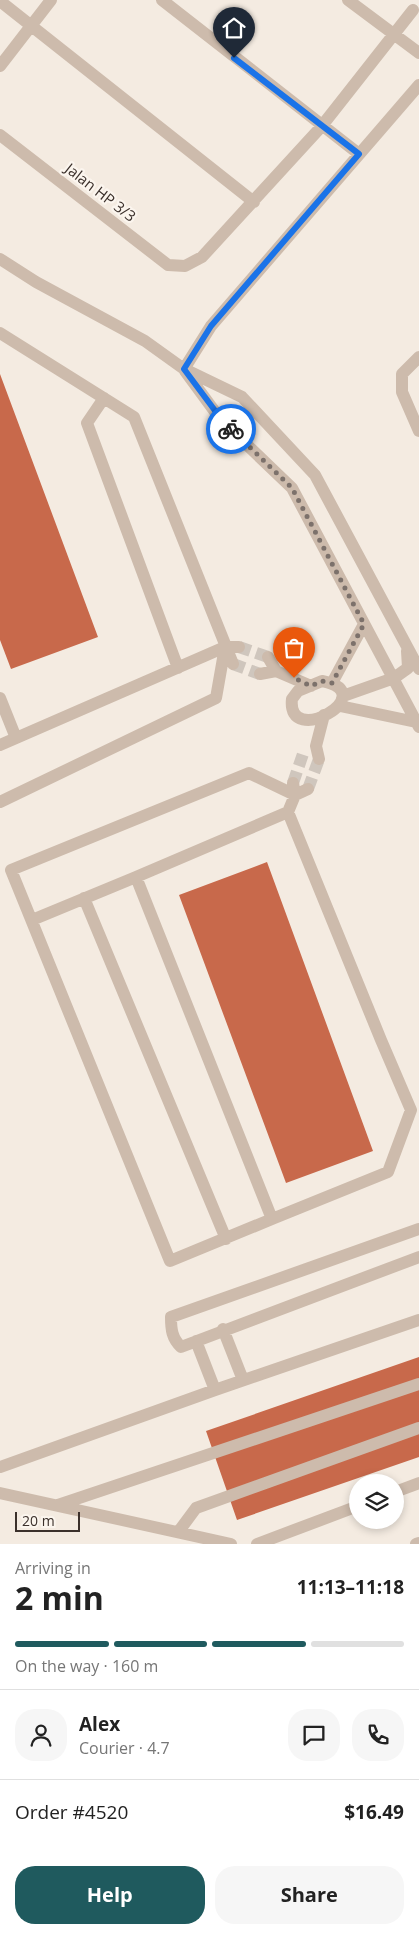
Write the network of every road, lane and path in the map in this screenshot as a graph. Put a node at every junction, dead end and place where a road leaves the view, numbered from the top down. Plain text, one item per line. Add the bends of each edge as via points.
1 (51, 0) edge
2 (162, 0) edge
3 (348, 0) edge
4 (0, 1) edge
5 (413, 10) dead end
6 (32, 26) junction
7 (394, 34) junction
8 (419, 53) edge
9 (0, 66) edge
10 (419, 84) edge
11 (322, 127) junction
12 (0, 135) edge
13 (359, 154) junction
14 (254, 202) junction
15 (0, 259) edge
16 (0, 333) edge
17 (417, 358) edge
18 (184, 369) junction
19 (104, 398) junction
20 (419, 431) edge
21 (364, 624) junction
22 (239, 646) tunnel mouth
23 (407, 646) junction
24 (225, 647) junction
25 (268, 657) tunnel mouth
26 (233, 664) tunnel mouth
27 (178, 668) junction
28 (419, 669) edge
29 (276, 671) junction
30 (260, 674) tunnel mouth
31 (394, 678) junction
32 (332, 683) junction
33 (311, 686) junction
34 (0, 698) edge
35 (341, 701) junction
36 (324, 715) junction
37 (418, 725) edge
38 (16, 738) junction
39 (0, 745) edge
40 (304, 751) tunnel mouth
41 (294, 789) junction
42 (308, 789) dead end
43 (0, 802) edge
44 (288, 812) junction
45 (136, 877) junction
46 (84, 898) junction
47 (32, 920) junction
48 (272, 1219) junction
49 (419, 1229) edge
50 (226, 1239) junction
51 (419, 1257) edge
52 (419, 1320) edge
53 (223, 1330) junction
54 (196, 1341) junction
55 (243, 1380) junction
56 (419, 1384) edge
57 (215, 1390) junction
58 (419, 1428) edge
59 (0, 1467) edge
60 (419, 1484) edge
61 (404, 1489) edge
62 (0, 1493) edge
63 (58, 1505) junction
64 (349, 1509) edge
65 (179, 1531) junction
66 (232, 1544) edge
67 (257, 1544) edge

1 - 6 street
2 - 11 street
3 - 7 street
4 - 6 street
5 - 7 street
6 - 9 street
6 - 14 street
7 - 8 street
7 - 11 street
10 - 13 street
11 - 13 street
11 - 14 street
12 - 14 street, Jalan HP 3/3 via 168,265 184,266 202,257
13 - 18 street via 211,326
15 - 18 street via 145,342
16 - 19 street
17 - 20 street via 402,374 402,392
18 - 21 street via 222,420 292,488
18 - 23 street via 242,397 315,475
19 - 24 street via 134,417
19 - 27 street via 86,423
21 - 31 street
21 - 32 street
22 - 24 street
23 - 28 street
23 - 31 street via 408,668
24 - 26 street
24 - 27 street
24 - 43 street via 216,698
25 - 29 street
27 - 38 street
29 - 30 street
29 - 33 street
31 - 35 street
31 - 37 street
32 - 33 street via 322,681
32 - 35 street via 340,689
33 - 36 street via 298,691 292,699 294,714 308,721
34 - 38 street
35 - 36 street
35 - 37 street
36 - 40 street via 318,752
38 - 39 street
41 - 42 street
41 - 44 street
41 - 47 street via 249,773 11,870
44 - 45 street
44 - 48 street via 411,1110 388,1172
45 - 46 street
45 - 48 street
46 - 47 street
46 - 50 street
47 - 50 street via 170,1261
48 - 50 street
49 - 54 street via 171,1317 171,1330 181,1347
51 - 53 street
52 - 55 street
53 - 54 street
53 - 55 street
54 - 57 street
55 - 57 street
56 - 63 street
57 - 59 street
58 - 65 street via 196,1508
60 - 61 street
62 - 63 street
63 - 65 street
64 - 67 street
65 - 66 street

